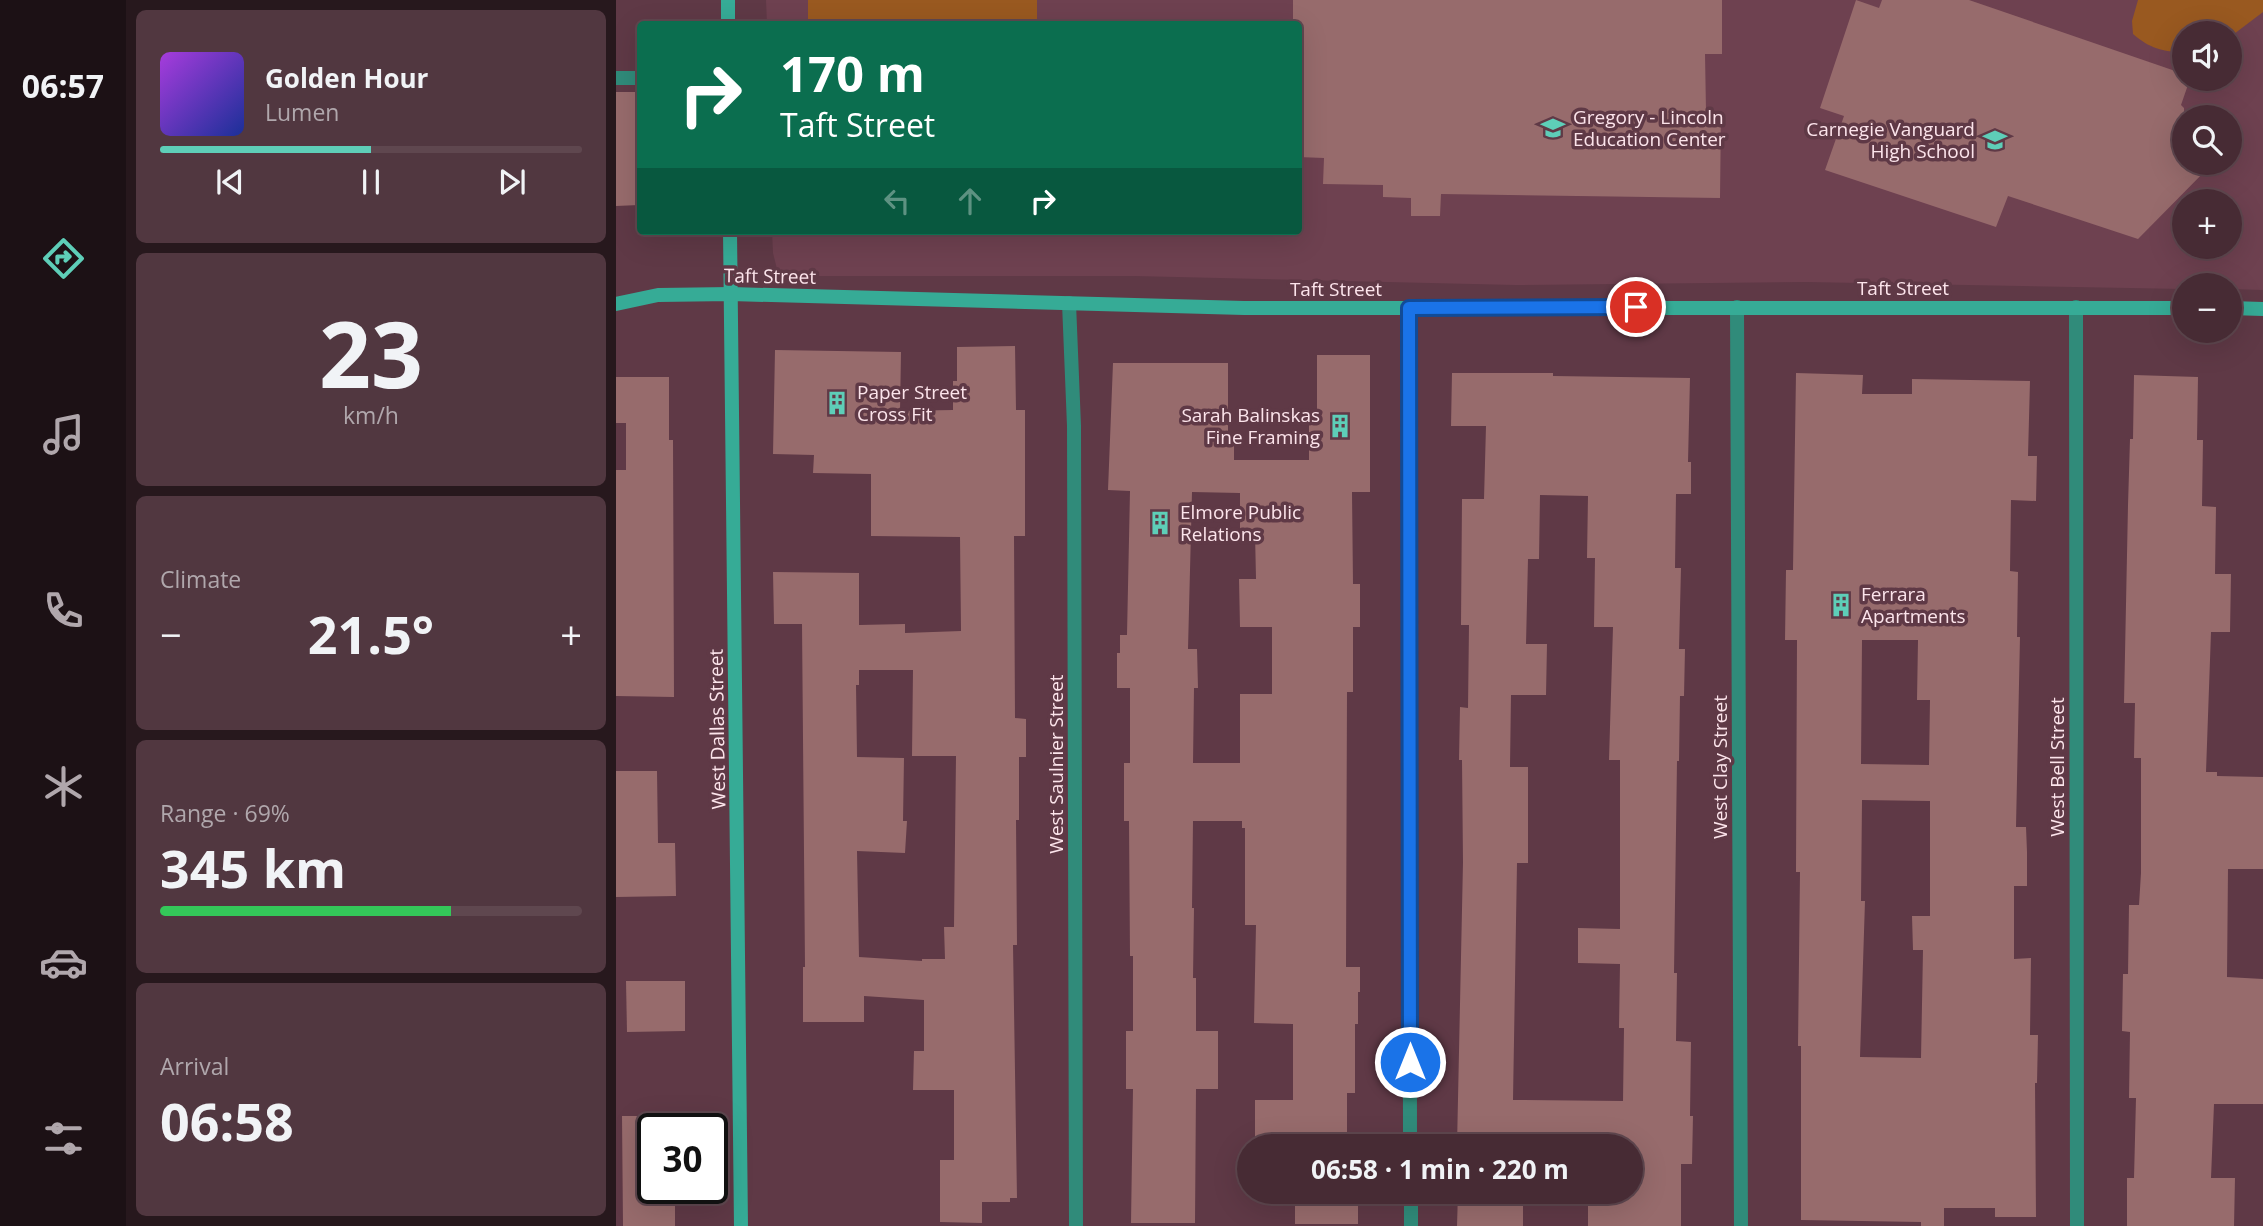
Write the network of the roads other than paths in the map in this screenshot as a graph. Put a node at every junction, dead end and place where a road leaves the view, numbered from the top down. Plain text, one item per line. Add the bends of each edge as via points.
1 (727, 0) edge
2 (728, 21) edge
3 (616, 78) edge
4 (637, 78) edge
5 (730, 235) edge
6 (731, 294) junction
7 (1069, 303) junction
8 (616, 304) edge
9 (1737, 307) junction
10 (2076, 307) junction
11 (1409, 308) junction
12 (2172, 308) edge
13 (2242, 308) edge
14 (2263, 309) edge
15 (1410, 1134) edge
16 (1410, 1204) edge
17 (741, 1226) edge
18 (1076, 1226) edge
19 (1411, 1226) edge
20 (1741, 1226) edge
21 (2077, 1226) edge

1 - 2 street
3 - 4 street
5 - 6 street, West Dallas Street
6 - 7 street, Taft Street
6 - 8 street, Taft Street via 658,295
6 - 17 street, West Dallas Street
7 - 11 street, Taft Street
7 - 18 street, West Saulnier Street via 1074,426
9 - 10 street, Taft Street
9 - 11 street, Taft Street
9 - 20 street, West Clay Street
10 - 12 street, Taft Street
10 - 21 street, West Bell Street
11 - 15 street
13 - 14 street
16 - 19 street

